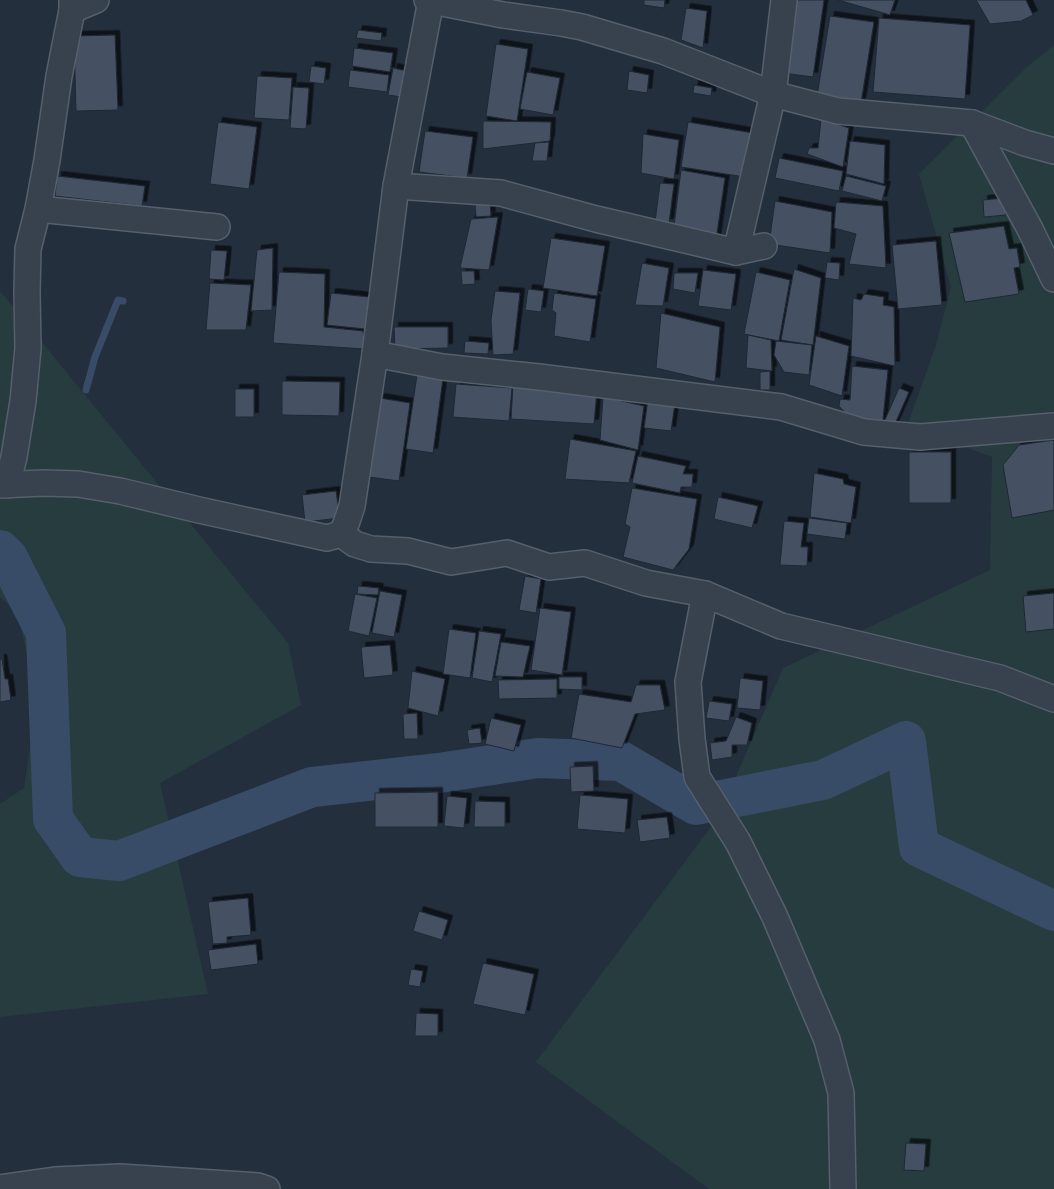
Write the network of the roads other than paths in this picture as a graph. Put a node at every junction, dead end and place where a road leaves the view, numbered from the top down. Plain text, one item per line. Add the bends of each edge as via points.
1 (96, 0) edge
2 (429, 0) edge
3 (784, 0) edge
4 (72, 5) edge
5 (773, 94) junction
6 (972, 123) junction
7 (1054, 151) edge
8 (396, 186) junction
9 (38, 209) junction
10 (217, 227) dead end
11 (764, 246) dead end
12 (736, 252) junction
13 (1054, 279) edge
14 (374, 354) junction
15 (1054, 426) edge
16 (4, 485) edge
17 (341, 534) junction
18 (705, 594) junction
19 (1054, 698) edge
20 (0, 1188) edge
21 (268, 1189) edge
22 (843, 1189) edge

1 - 4 street
2 - 5 street via 582,27 663,51
2 - 8 street
3 - 5 street
4 - 9 street
5 - 6 street via 838,111
5 - 12 street
6 - 7 street
6 - 13 street
8 - 12 street via 501,193
8 - 14 street
9 - 10 street
9 - 16 street via 28,248 28,348 23,401 14,457
11 - 12 street
14 - 15 street via 442,367 781,407 864,432 920,437
14 - 17 street via 352,506
16 - 17 street via 78,484 328,538
17 - 18 street via 355,544 371,549 408,551 451,562 507,553 549,567 585,563 646,583
18 - 19 street via 781,626 1000,678
18 - 22 street via 688,682 697,777 738,842 775,917 827,1040 841,1093
20 - 21 street via 55,1180 120,1177

